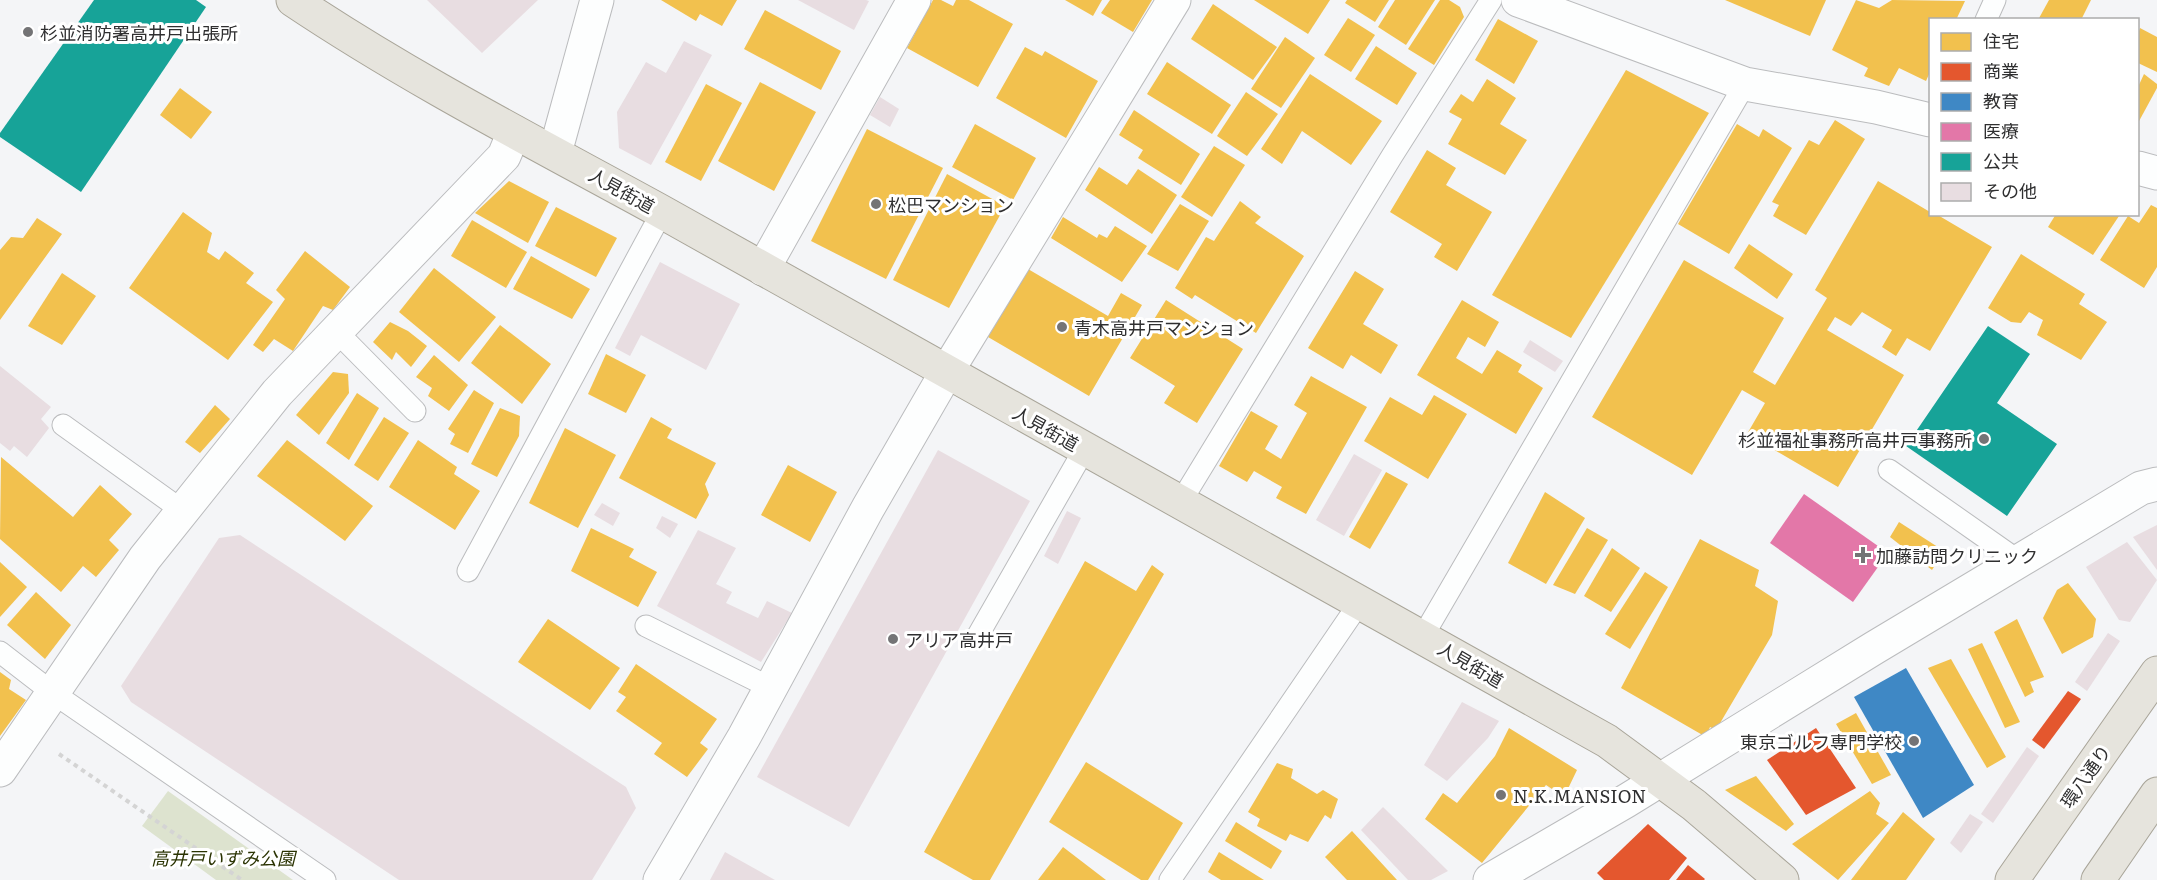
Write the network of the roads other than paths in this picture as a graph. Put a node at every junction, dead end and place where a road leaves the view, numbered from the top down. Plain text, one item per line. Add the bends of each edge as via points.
1 (294, 0) edge
2 (597, 0) edge
3 (914, 0) edge
4 (1174, 0) edge
5 (1491, 0) edge
6 (1518, 0) edge
7 (1995, 0) edge
8 (1987, 18) edge
9 (1745, 84) junction
10 (1929, 120) edge
11 (514, 132) junction
12 (555, 153) junction
13 (2139, 168) edge
14 (2157, 173) edge
15 (662, 212) junction
16 (764, 270) junction
17 (335, 330) junction
18 (946, 373) junction
19 (415, 411) dead end
20 (63, 425) dead end
21 (1084, 450) junction
22 (1889, 470) dead end
23 (2157, 484) edge
24 (1180, 503) junction
25 (183, 511) junction
26 (2020, 562) junction
27 (468, 571) dead end
28 (1360, 602) junction
29 (646, 626) dead end
30 (1423, 636) junction
31 (977, 637) dead end
32 (0, 652) edge
33 (2157, 673) edge
34 (771, 688) junction
35 (53, 693) junction
36 (0, 770) edge
37 (1660, 779) junction
38 (2157, 794) edge
39 (1767, 875) edge
40 (325, 880) edge
41 (660, 880) edge
42 (1170, 880) edge
43 (1490, 880) edge
44 (2012, 880) edge
45 (2098, 880) edge

1 - 11 main road, 人見街道 via 350,39
2 - 12 street
3 - 16 street
4 - 18 street
5 - 24 lane
6 - 9 street
7 - 8 lane
9 - 10 street
9 - 30 lane
11 - 12 main road, 人見街道
11 - 17 street via 504,156
12 - 15 main road, 人見街道
13 - 14 street
15 - 16 main road, 人見街道
15 - 27 lane
16 - 18 main road, 人見街道
17 - 19 lane
17 - 25 street via 277,393
18 - 21 main road, 人見街道
18 - 34 street
20 - 25 lane
21 - 24 main road, 人見街道
21 - 31 lane
22 - 26 lane
23 - 26 street via 2141,488
24 - 28 main road, 人見街道
25 - 35 street
26 - 37 street
28 - 30 main road, 人見街道
28 - 42 lane
29 - 34 lane
30 - 37 main road, 人見街道 via 1607,741
32 - 35 lane
33 - 44 main road, 環八通り
34 - 41 street
35 - 36 street
35 - 40 lane
37 - 39 main road, 人見街道
37 - 43 street
38 - 45 main road

